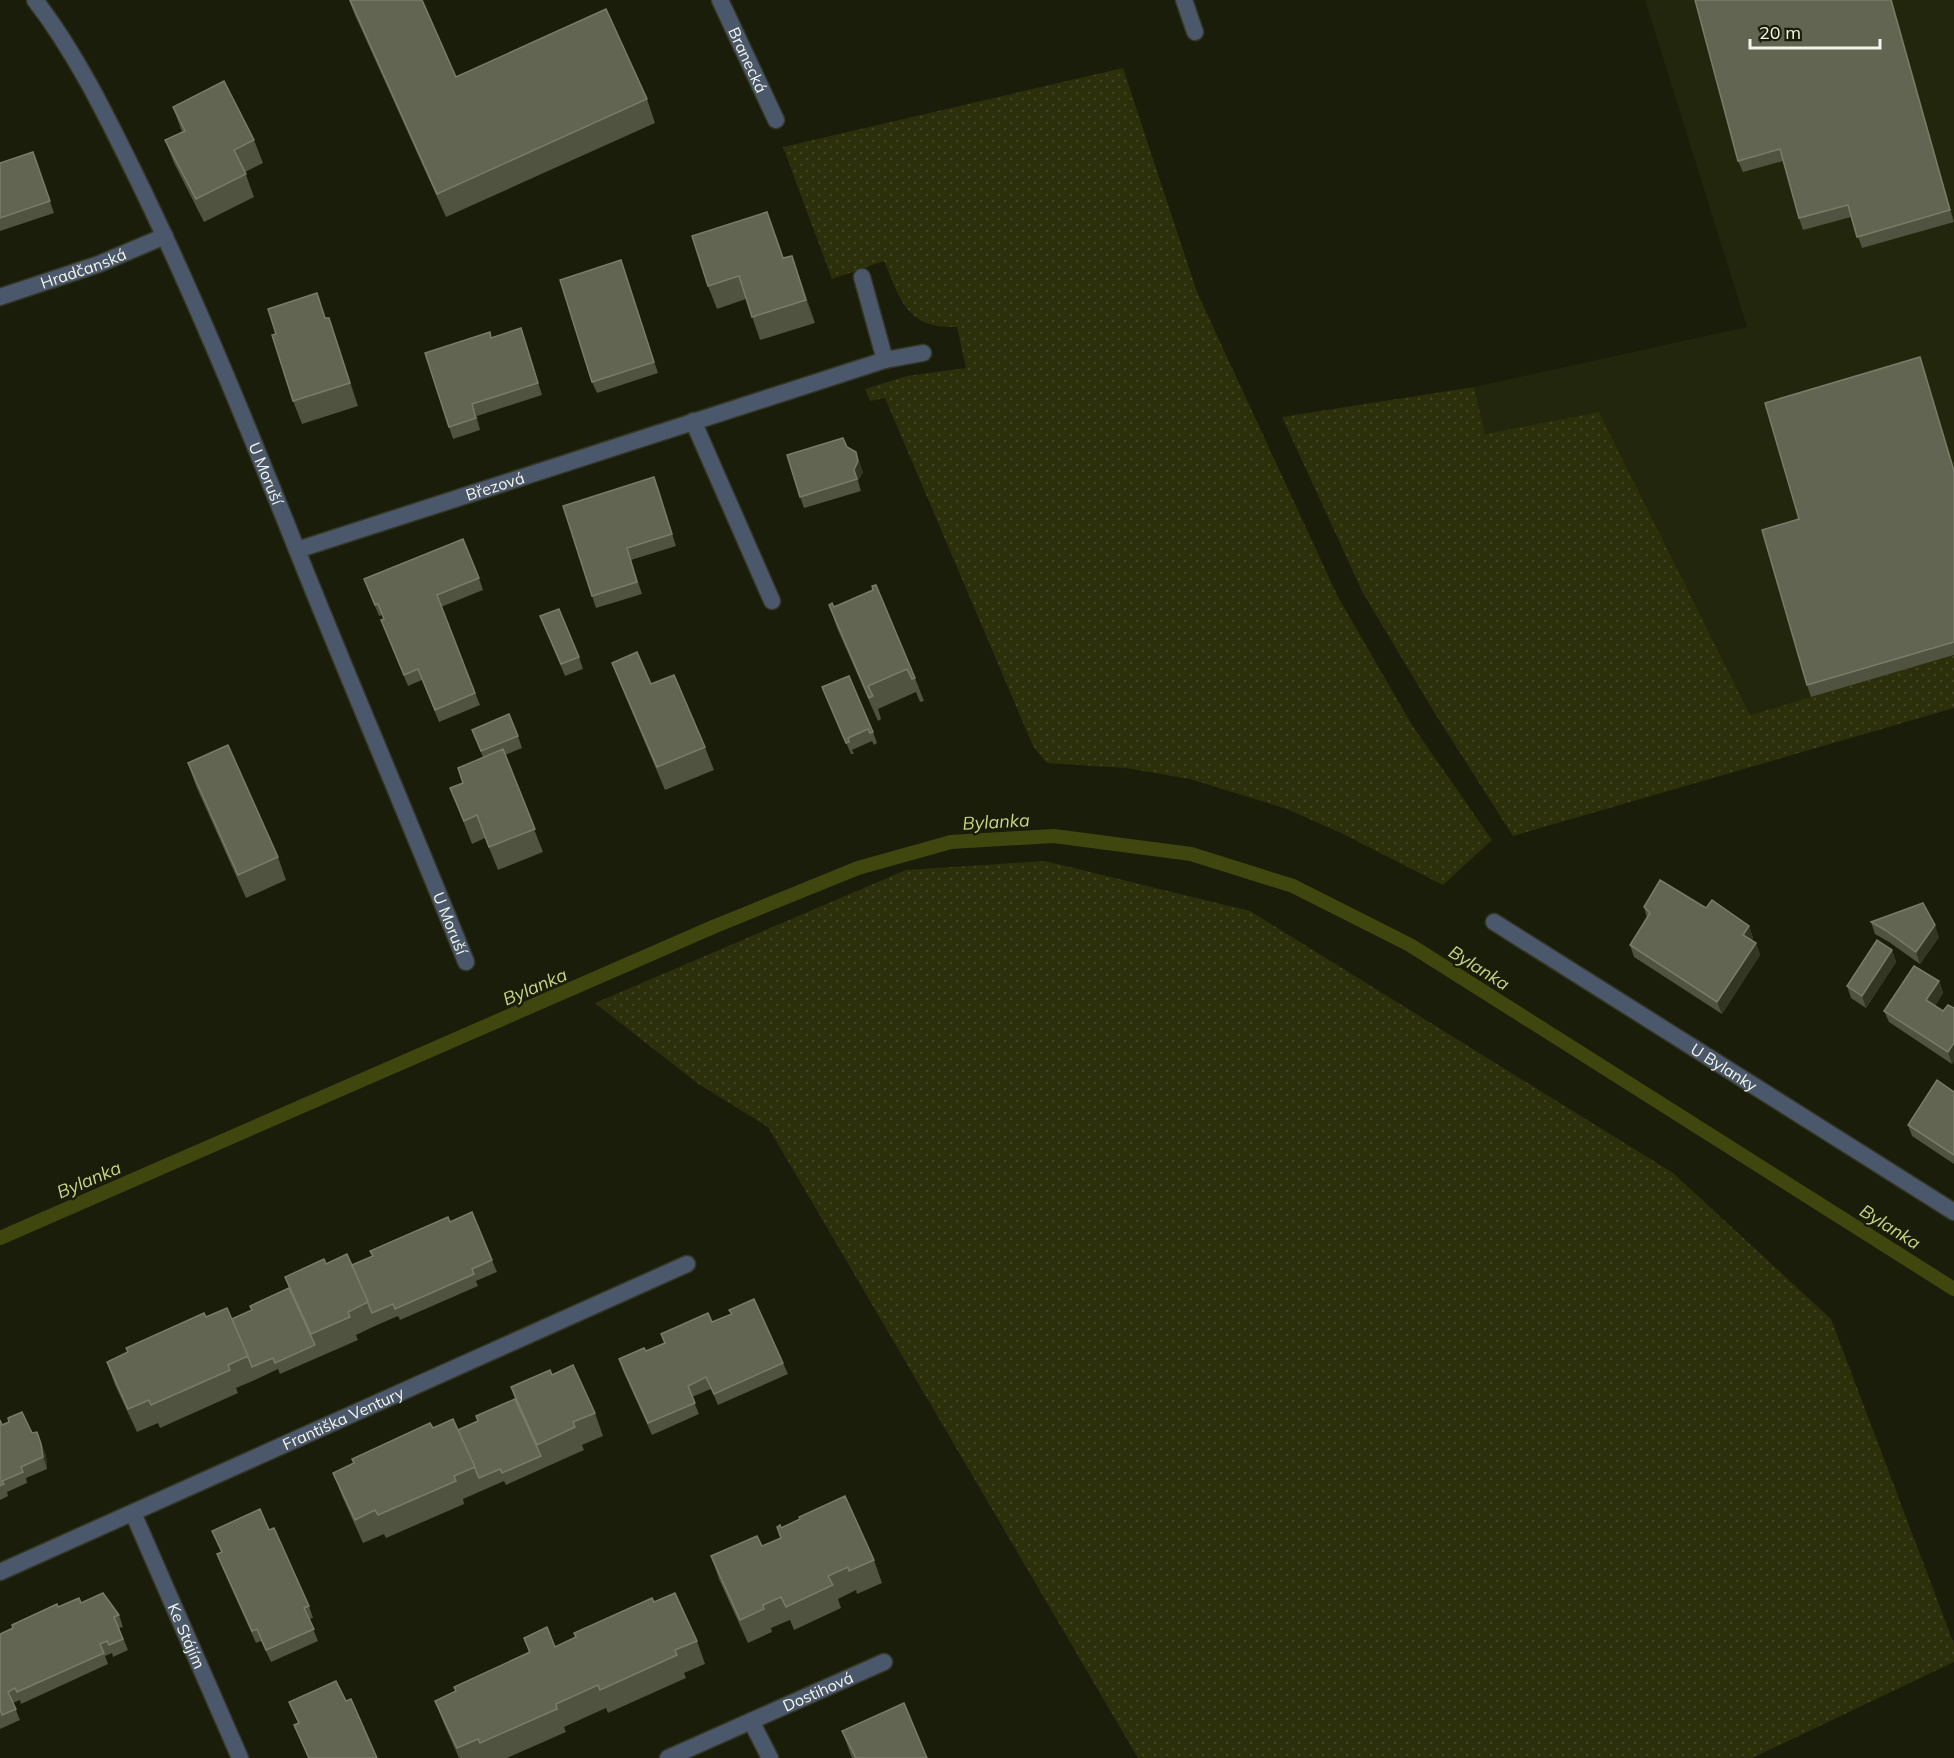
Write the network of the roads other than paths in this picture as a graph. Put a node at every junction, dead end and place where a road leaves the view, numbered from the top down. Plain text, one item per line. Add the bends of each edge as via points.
1 (35, 0) edge
2 (720, 0) edge
3 (1184, 0) edge
4 (1195, 32) dead end
5 (776, 120) dead end
6 (165, 236) junction
7 (862, 277) dead end
8 (0, 297) edge
9 (922, 353) dead end
10 (885, 360) junction
11 (693, 421) junction
12 (297, 550) junction
13 (772, 601) dead end
14 (1494, 922) dead end
15 (466, 962) dead end
16 (1954, 1212) edge
17 (687, 1264) dead end
18 (133, 1513) junction
19 (0, 1572) edge
20 (884, 1662) dead end
21 (751, 1721) junction
22 (240, 1758) edge
23 (668, 1758) edge
24 (770, 1758) edge

1 - 6 street, U Moruší via 74,56
2 - 5 street, Branecká
3 - 4 street
6 - 8 street, Hradčanská via 99,264
6 - 12 street, U Moruší
7 - 10 street
9 - 10 street, Březová
10 - 11 street, Březová
11 - 12 street, Březová
11 - 13 street
12 - 15 street, U Moruší
14 - 16 street, U Bylanky
17 - 18 street, Františka Ventury
18 - 19 street, Františka Ventury
18 - 22 street, Ke Stájím
20 - 21 street, Dostihová
21 - 23 street, Dostihová
21 - 24 street

